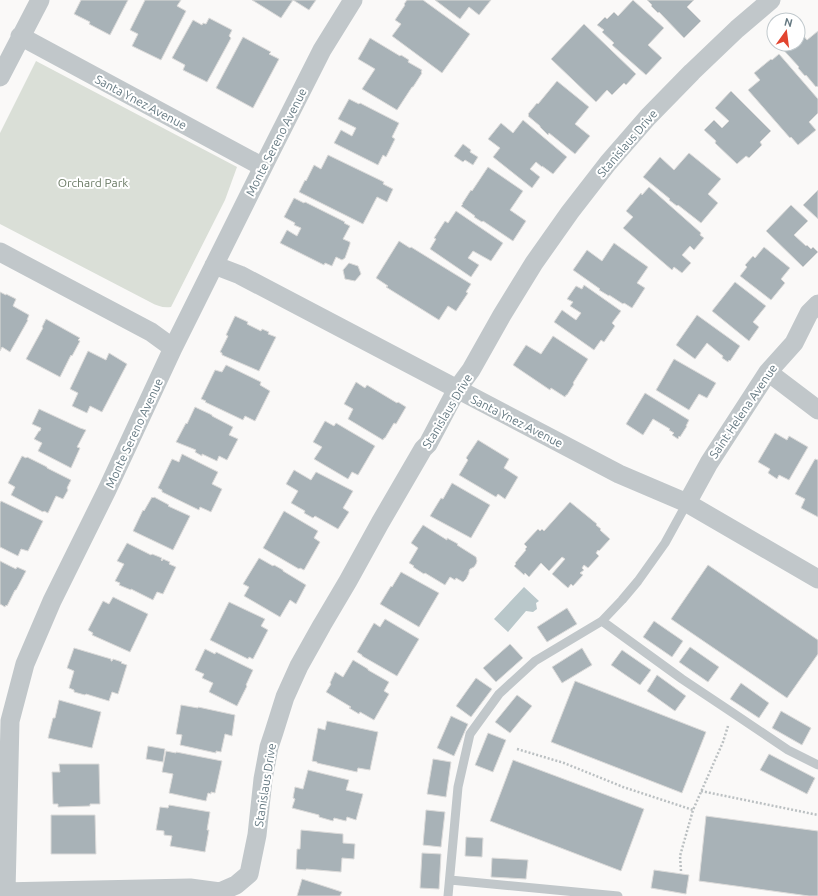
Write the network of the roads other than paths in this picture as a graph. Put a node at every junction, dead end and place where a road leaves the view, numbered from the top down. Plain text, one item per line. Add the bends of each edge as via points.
1 (40, 0) edge
2 (354, 0) edge
3 (771, 0) edge
4 (20, 36) junction
5 (0, 77) edge
6 (263, 167) junction
7 (0, 252) edge
8 (214, 265) junction
9 (818, 304) edge
10 (173, 348) junction
11 (768, 372) junction
12 (457, 390) junction
13 (818, 410) edge
14 (687, 503) junction
15 (818, 579) edge
16 (602, 621) junction
17 (818, 765) edge
18 (450, 880) junction
19 (3, 892) edge
20 (448, 896) edge
21 (618, 896) edge

1 - 4 street
2 - 6 street, Monte Sereno Avenue via 322,50
3 - 12 street, Stanislaus Drive via 692,72 608,163 534,263 472,370
4 - 5 street
4 - 6 street, Santa Ynez Avenue
6 - 8 street, Monte Sereno Avenue
7 - 10 street via 151,332
8 - 10 street, Monte Sereno Avenue
8 - 12 street, Santa Ynez Avenue via 240,275
9 - 11 street, Saint Helena Avenue via 809,313 794,343
10 - 19 street, Monte Sereno Avenue via 52,601 25,664 10,721
11 - 13 street
11 - 14 street, Saint Helena Avenue via 709,463
12 - 14 street, Santa Ynez Avenue via 619,474
12 - 19 street, Stanislaus Drive via 318,631 288,691 269,747 249,874 236,885 220,892 190,888
14 - 15 street, Santa Ynez Avenue
14 - 16 lane via 665,543 638,581
16 - 17 lane via 682,679 788,750
16 - 18 lane via 535,660 499,694 470,734 458,787
18 - 20 lane
18 - 21 lane

